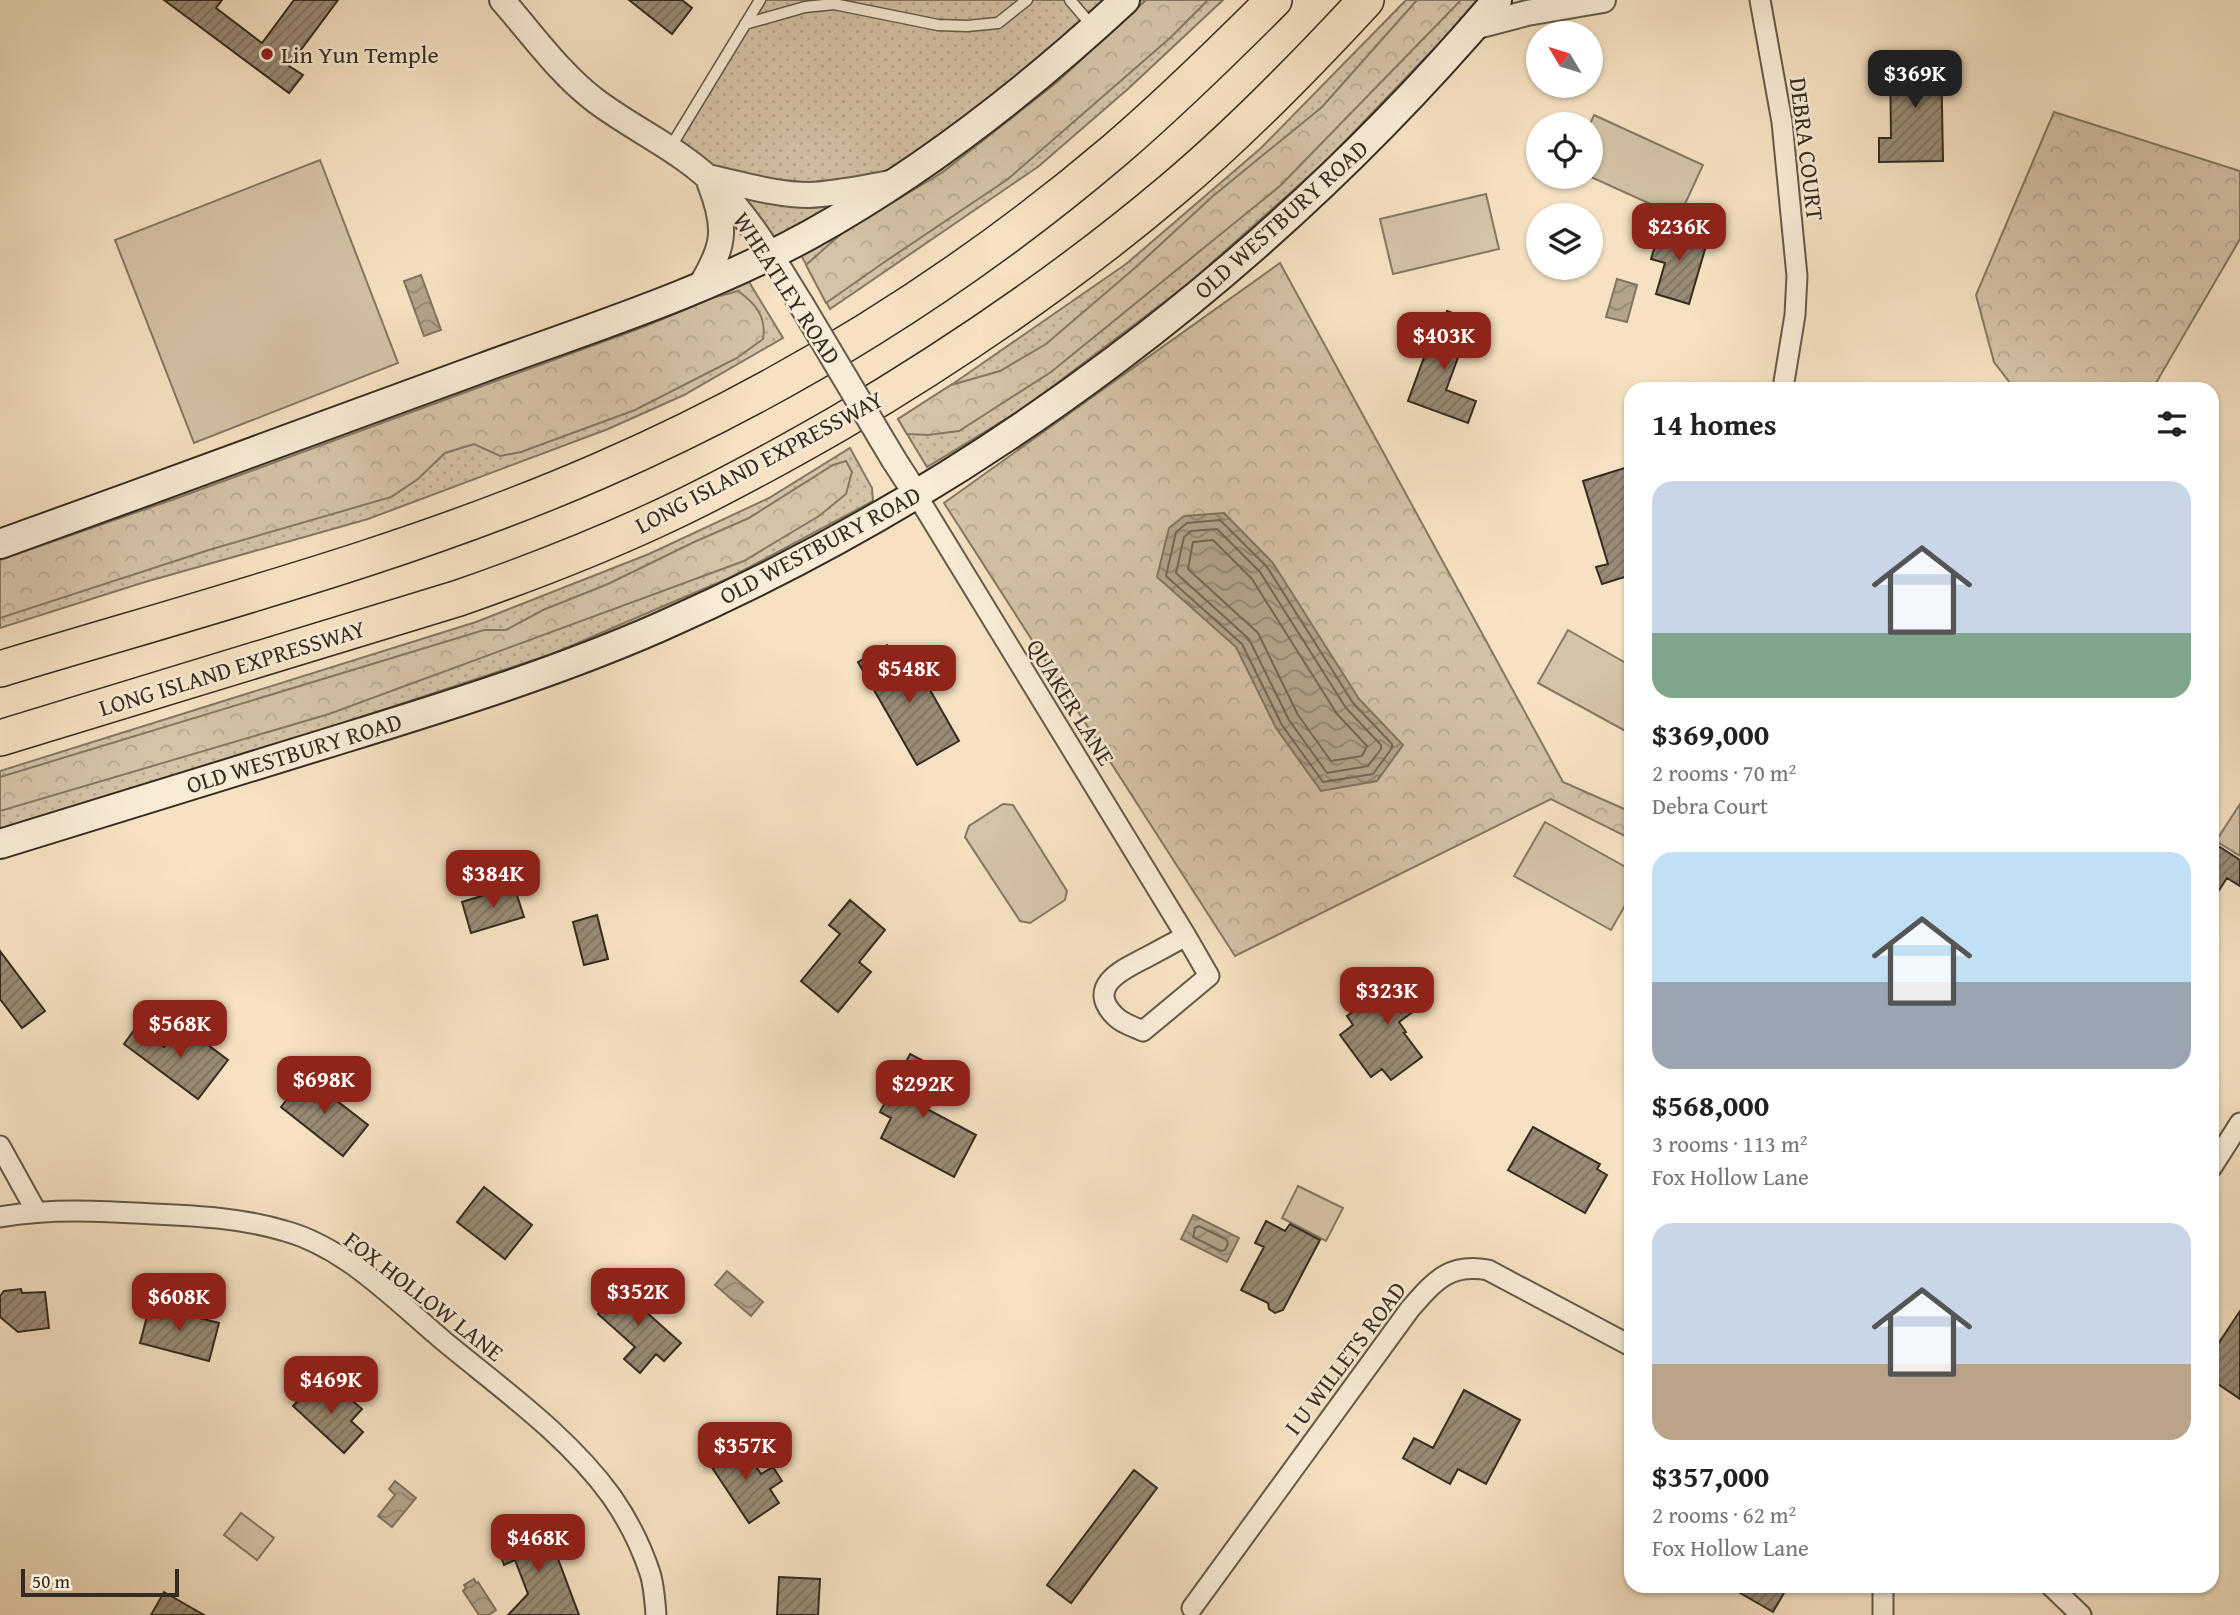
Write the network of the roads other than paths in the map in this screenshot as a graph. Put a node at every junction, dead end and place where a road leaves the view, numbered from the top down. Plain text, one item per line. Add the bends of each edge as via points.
1 (502, 0) edge
2 (760, 0) edge
3 (1027, 0) edge
4 (1070, 0) edge
5 (1125, 0) edge
6 (1274, 0) edge
7 (1366, 0) edge
8 (1497, 0) edge
9 (1603, 0) edge
10 (1760, 0) edge
11 (745, 23) junction
12 (1474, 27) junction
13 (1094, 29) junction
14 (670, 148) junction
15 (708, 177) junction
16 (898, 181) junction
17 (771, 255) junction
18 (699, 288) junction
19 (1784, 382) edge
20 (916, 494) junction
21 (0, 544) edge
22 (0, 669) edge
23 (0, 738) edge
24 (0, 844) edge
25 (1186, 936) junction
26 (2240, 1123) edge
27 (0, 1146) edge
28 (2219, 1156) edge
29 (36, 1211) junction
30 (0, 1217) edge
31 (1624, 1342) edge
32 (1883, 1593) edge
33 (2058, 1593) edge
34 (1192, 1608) dead end
35 (656, 1615) edge
36 (1883, 1615) edge
37 (2081, 1615) edge

1 - 14 street, WHEATLEY ROAD via 580,87
2 - 11 lane
3 - 11 lane via 998,23 967,26 938,25 834,4
4 - 13 lane
5 - 13 main road
6 - 22 highway via 1169,102 1022,224 806,368 734,406 599,471 454,528
7 - 23 highway, LONG ISLAND EXPRESSWAY via 1231,138 1113,237 925,372 792,450 655,520 528,573
8 - 12 main road, OLD WESTBURY ROAD
9 - 12 street
10 - 19 street, DEBRA COURT via 1782,122 1797,276 1796,315
11 - 14 lane
12 - 20 main road, OLD WESTBURY ROAD via 1333,175 1199,294 1076,389
13 - 16 main road via 1019,94
14 - 15 street, WHEATLEY ROAD
15 - 16 street via 808,195
15 - 17 street, WHEATLEY ROAD via 741,212
15 - 18 street via 719,209 721,246
16 - 17 main road
17 - 18 main road
17 - 20 street, WHEATLEY ROAD, bridge
18 - 21 main road
20 - 24 main road, OLD WESTBURY ROAD via 705,606 559,667
20 - 25 street, QUAKER LANE
25 - 25 street, QUAKER LANE via 1209,976 1143,1031 1115,1017 1105,997 1115,973
26 - 28 street
27 - 29 street
29 - 30 street, FOX HOLLOW LANE
29 - 35 street, FOX HOLLOW LANE via 227,1218 312,1241 358,1269 515,1399 591,1470 632,1530 651,1575
31 - 34 street, I U WILLETS ROAD via 1494,1272 1476,1268 1451,1271 1410,1309
32 - 36 street
33 - 37 street

